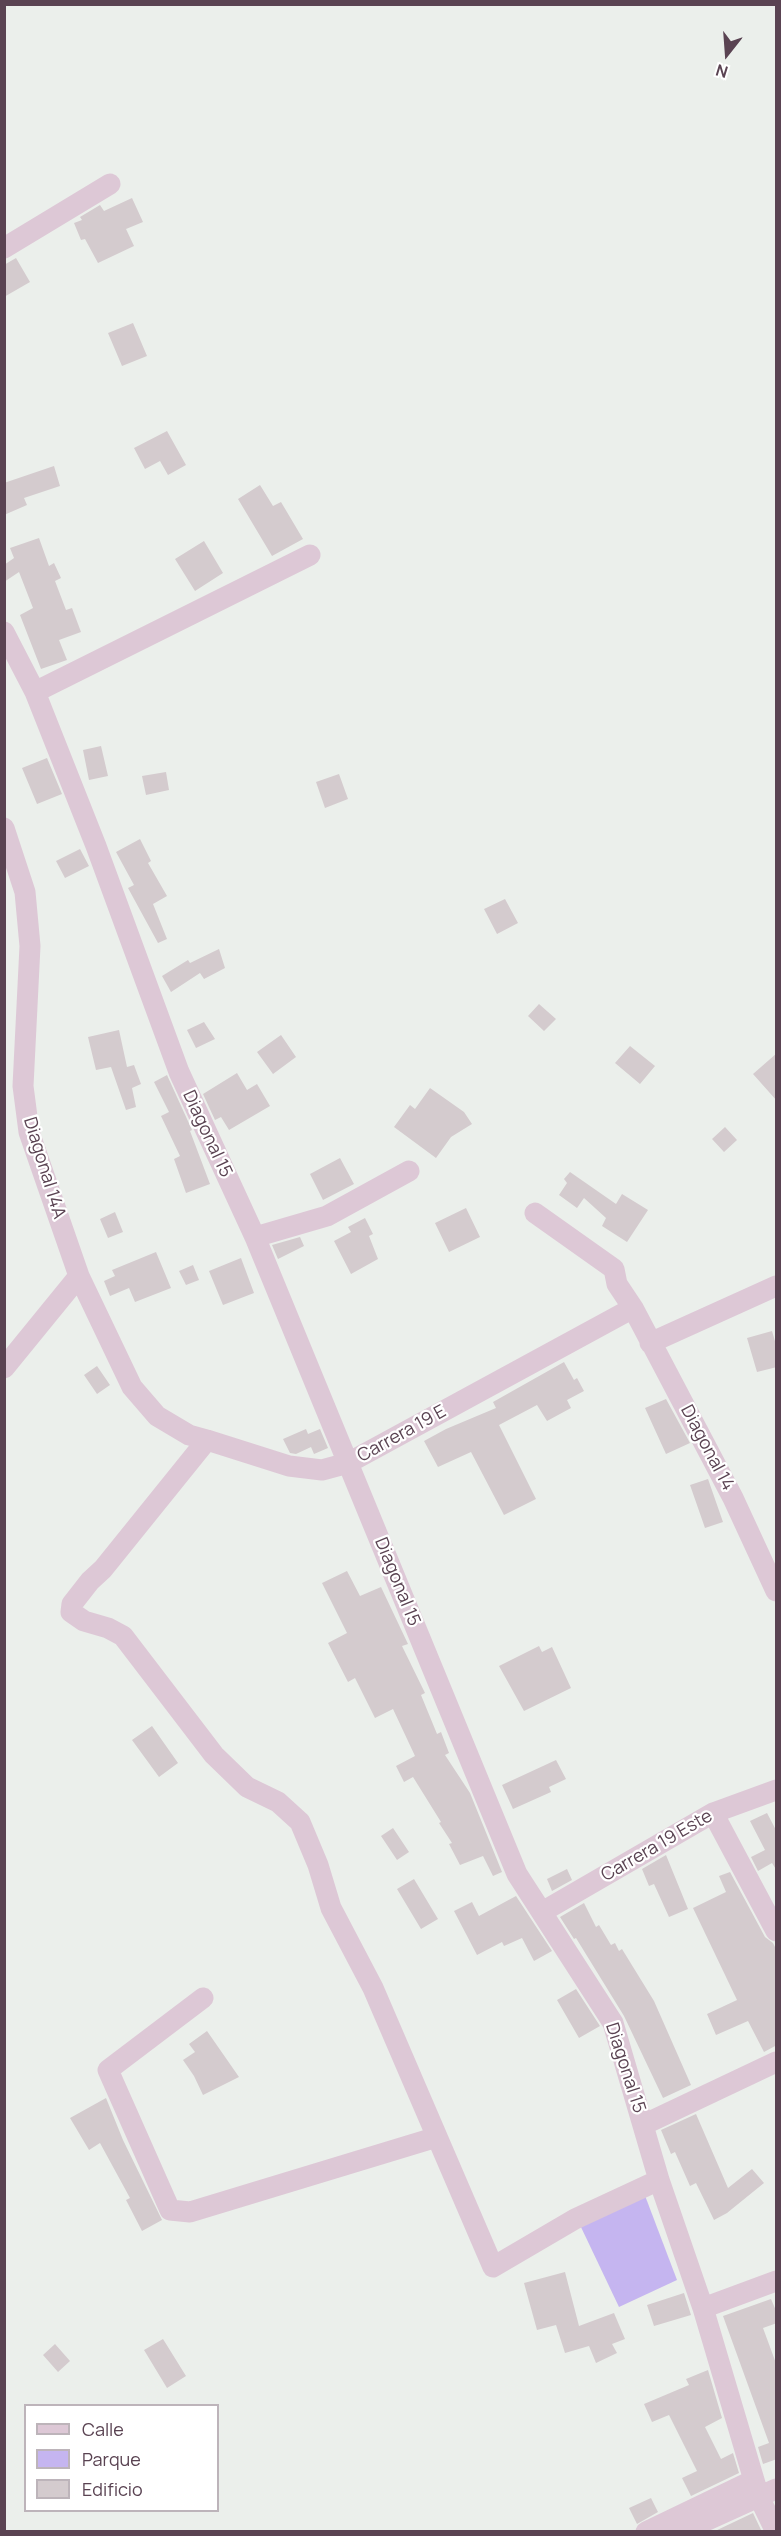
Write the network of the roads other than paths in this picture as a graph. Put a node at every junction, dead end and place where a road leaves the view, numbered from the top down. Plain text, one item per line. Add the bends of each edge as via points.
1 (110, 184) dead end
2 (4, 248) edge
3 (310, 555) dead end
4 (4, 632) edge
5 (35, 692) junction
6 (4, 828) edge
7 (14, 1088) edge
8 (410, 1171) dead end
9 (535, 1213) dead end
10 (255, 1237) junction
11 (79, 1276) junction
12 (777, 1286) edge
13 (633, 1308) junction
14 (650, 1343) junction
15 (4, 1368) edge
16 (157, 1416) joint
17 (207, 1440) junction
18 (348, 1463) junction
19 (777, 1591) edge
20 (777, 1790) edge
21 (714, 1813) junction
22 (542, 1912) junction
23 (777, 1931) edge
24 (203, 1998) dead end
25 (777, 2062) edge
26 (643, 2125) junction
27 (437, 2137) junction
28 (659, 2180) junction
29 (777, 2281) edge
30 (703, 2308) junction
31 (763, 2489) edge
32 (646, 2532) edge
33 (681, 2532) edge
34 (776, 2532) edge

1 - 2 street
3 - 5 street
4 - 5 street, Diagonal 15
5 - 10 street, Diagonal 15 via 179,1072
6 - 7 street, Diagonal 14A via 25,892 30,946
7 - 11 street, Diagonal 14A
8 - 10 street via 327,1216
9 - 13 street, Diagonal 14 via 614,1269 616,1284
10 - 18 street, Diagonal 15
11 - 15 street
11 - 16 street, Diagonal 14A via 132,1387
12 - 14 street
13 - 14 street, Diagonal 14
13 - 18 street, Carrera 19 E
14 - 19 street, Diagonal 14 via 733,1498
16 - 17 street, Carrera 19 E via 189,1435
17 - 18 street, Carrera 19 E via 289,1466 322,1470
17 - 27 street via 104,1569 90,1581 71,1612 123,1636 214,1755 248,1787 279,1802 300,1822 332,1908 373,1988
18 - 22 street, Diagonal 15 via 517,1874
20 - 21 street, Carrera 19 Este
21 - 22 street, Carrera 19 Este
21 - 23 street
22 - 26 street, Diagonal 15 via 613,2023
24 - 27 street via 108,2070 170,2210 190,2212
25 - 26 street
26 - 28 street, Diagonal 15
27 - 28 street via 493,2267 575,2219
28 - 30 street, Diagonal 15
29 - 30 street
30 - 31 street, Diagonal 15
31 - 32 street
31 - 33 street
31 - 34 street, Diagonal 15

